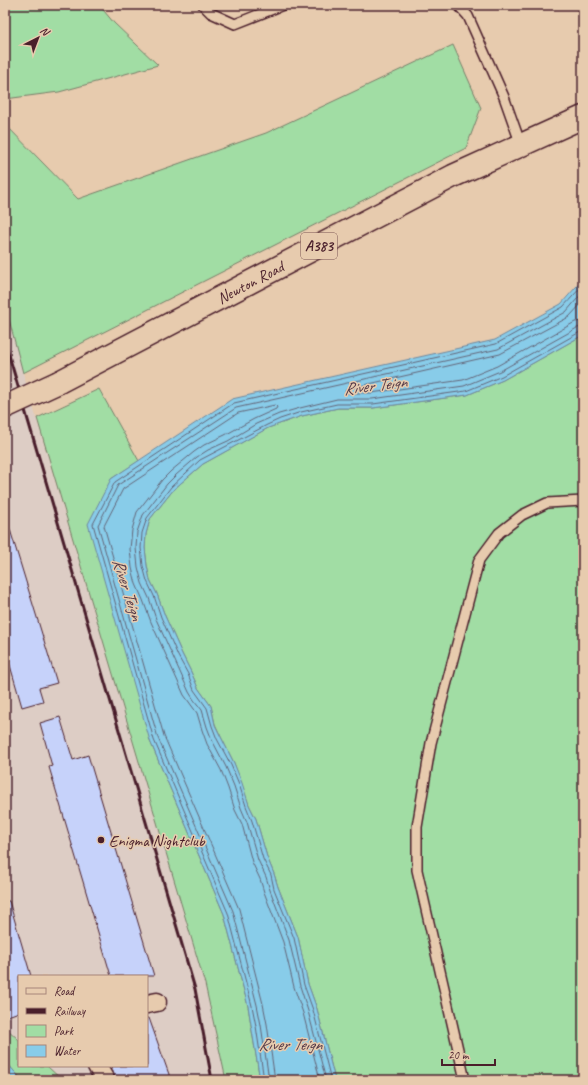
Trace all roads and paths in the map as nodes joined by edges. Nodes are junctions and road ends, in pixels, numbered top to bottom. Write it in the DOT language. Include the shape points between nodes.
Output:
graph roads {
  1 [pos="203,5"];
  2 [pos="283,5"];
  3 [pos="458,5"];
  4 [pos="583,116"];
  5 [pos="521,145"];
  6 [pos="5,407"];
  7 [pos="583,501"];
  8 [pos="98,1067"];
  9 [pos="105,1080"];
  10 [pos="465,1080"];
  1 -- 2 [label="lane" via="211,13 236,24"];
  3 -- 5 [label="lane" via="468,16 504,97"];
  4 -- 5 [label="main road, Newton Road / A383"];
  5 -- 6 [label="main road, Newton Road / A383, bridge" via="453,176 58,382"];
  7 -- 10 [label="lane" via="547,504 522,515 499,533 479,560 431,743 417,827 417,870"];
  8 -- 9 [label="street"];
}
